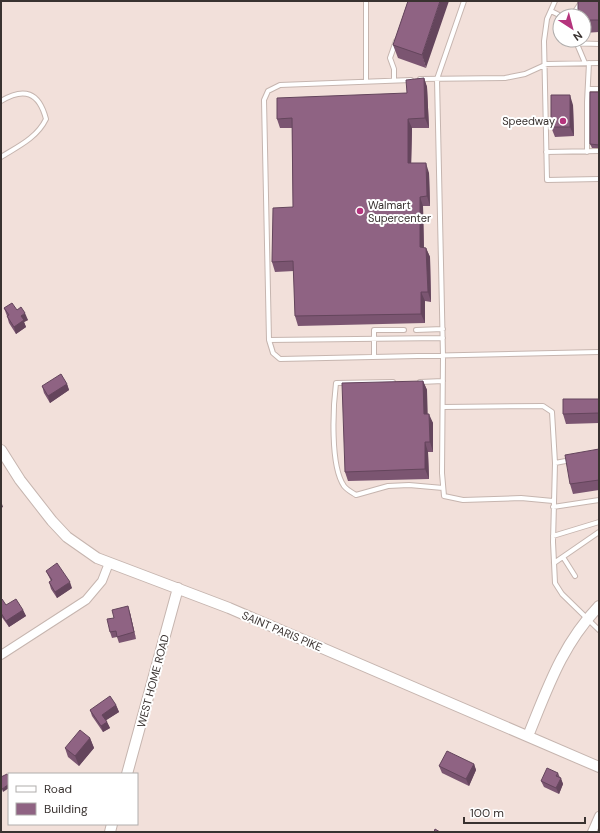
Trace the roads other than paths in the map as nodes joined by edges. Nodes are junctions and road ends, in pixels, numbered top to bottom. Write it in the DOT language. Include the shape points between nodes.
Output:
graph roads {
  1 [pos="366,1"];
  2 [pos="464,1"];
  3 [pos="555,1"];
  4 [pos="551,11"];
  5 [pos="397,36"];
  6 [pos="579,48"];
  7 [pos="587,63"];
  8 [pos="599,63"];
  9 [pos="544,65"];
  10 [pos="437,79"];
  11 [pos="366,80"];
  12 [pos="394,80"];
  13 [pos="588,89"];
  14 [pos="599,89"];
  15 [pos="1,101"];
  16 [pos="599,151"];
  17 [pos="546,152"];
  18 [pos="587,152"];
  19 [pos="1,157"];
  20 [pos="599,179"];
  21 [pos="443,329"];
  22 [pos="404,330"];
  23 [pos="416,330"];
  24 [pos="443,338"];
  25 [pos="374,339"];
  26 [pos="269,340"];
  27 [pos="599,352"];
  28 [pos="443,356"];
  29 [pos="374,357"];
  30 [pos="443,381"];
  31 [pos="401,382"];
  32 [pos="415,382"];
  33 [pos="443,407"];
  34 [pos="1,450"];
  35 [pos="578,459"];
  36 [pos="555,463"];
  37 [pos="443,488"];
  38 [pos="599,500"];
  39 [pos="554,501"];
  40 [pos="553,507"];
  41 [pos="598,524"];
  42 [pos="599,532"];
  43 [pos="553,536"];
  44 [pos="563,557"];
  45 [pos="554,563"];
  46 [pos="109,564"];
  47 [pos="575,576"];
  48 [pos="178,588"];
  49 [pos="599,606"];
  50 [pos="587,619"];
  51 [pos="599,630"];
  52 [pos="1,655"];
  53 [pos="528,736"];
  54 [pos="599,767"];
  55 [pos="127,773"];
  56 [pos="599,816"];
  57 [pos="592,832"];
  1 -- 11 [label="lane"];
  2 -- 10 [label="lane"];
  3 -- 4 [label="lane"];
  4 -- 9 [label="lane" via="547,19 544,41"];
  5 -- 12 [label="lane" via="390,58"];
  6 -- 7 [label="lane"];
  7 -- 8 [label="lane"];
  7 -- 9 [label="lane"];
  7 -- 13 [label="lane"];
  9 -- 10 [label="lane" via="525,74 505,78"];
  9 -- 17 [label="lane"];
  10 -- 12 [label="lane"];
  10 -- 21 [label="lane"];
  11 -- 12 [label="lane"];
  11 -- 26 [label="lane" via="280,85 268,91 264,100"];
  13 -- 14 [label="lane"];
  13 -- 18 [label="lane"];
  15 -- 19 [label="lane" via="18,93 31,94 41,107 46,120 39,131"];
  16 -- 18 [label="lane"];
  17 -- 18 [label="lane"];
  17 -- 20 [label="lane" via="547,180"];
  21 -- 23 [label="lane"];
  21 -- 24 [label="lane"];
  22 -- 25 [label="lane" via="374,330"];
  24 -- 25 [label="lane"];
  24 -- 28 [label="lane"];
  25 -- 26 [label="lane"];
  25 -- 29 [label="lane"];
  26 -- 29 [label="lane" via="273,353 280,359"];
  27 -- 28 [label="lane"];
  28 -- 29 [label="lane"];
  28 -- 30 [label="lane"];
  30 -- 32 [label="lane"];
  30 -- 33 [label="lane"];
  31 -- 37 [label="lane" via="336,383 336,467 344,487 356,496 388,486"];
  33 -- 36 [label="lane" via="549,408 552,412"];
  33 -- 37 [label="lane"];
  34 -- 46 [label="street, SAINT PARIS PIKE" via="52,521 82,548"];
  35 -- 36 [label="lane"];
  36 -- 39 [label="lane"];
  37 -- 39 [label="lane" via="444,496 463,500 521,498"];
  38 -- 40 [label="lane"];
  39 -- 40 [label="lane"];
  40 -- 43 [label="lane"];
  41 -- 43 [label="lane"];
  42 -- 44 [label="lane"];
  43 -- 45 [label="lane"];
  44 -- 45 [label="lane"];
  44 -- 47 [label="lane"];
  45 -- 50 [label="lane" via="555,583 562,594"];
  46 -- 48 [label="street, SAINT PARIS PIKE"];
  46 -- 52 [label="street" via="102,581 86,600"];
  48 -- 53 [label="street, SAINT PARIS PIKE" via="368,666"];
  48 -- 55 [label="street, WEST HOME ROAD"];
  49 -- 50 [label="street"];
  50 -- 51 [label="lane"];
  50 -- 53 [label="street" via="567,646"];
  53 -- 54 [label="street, SAINT PARIS PIKE"];
  56 -- 57 [label="street"];
}
